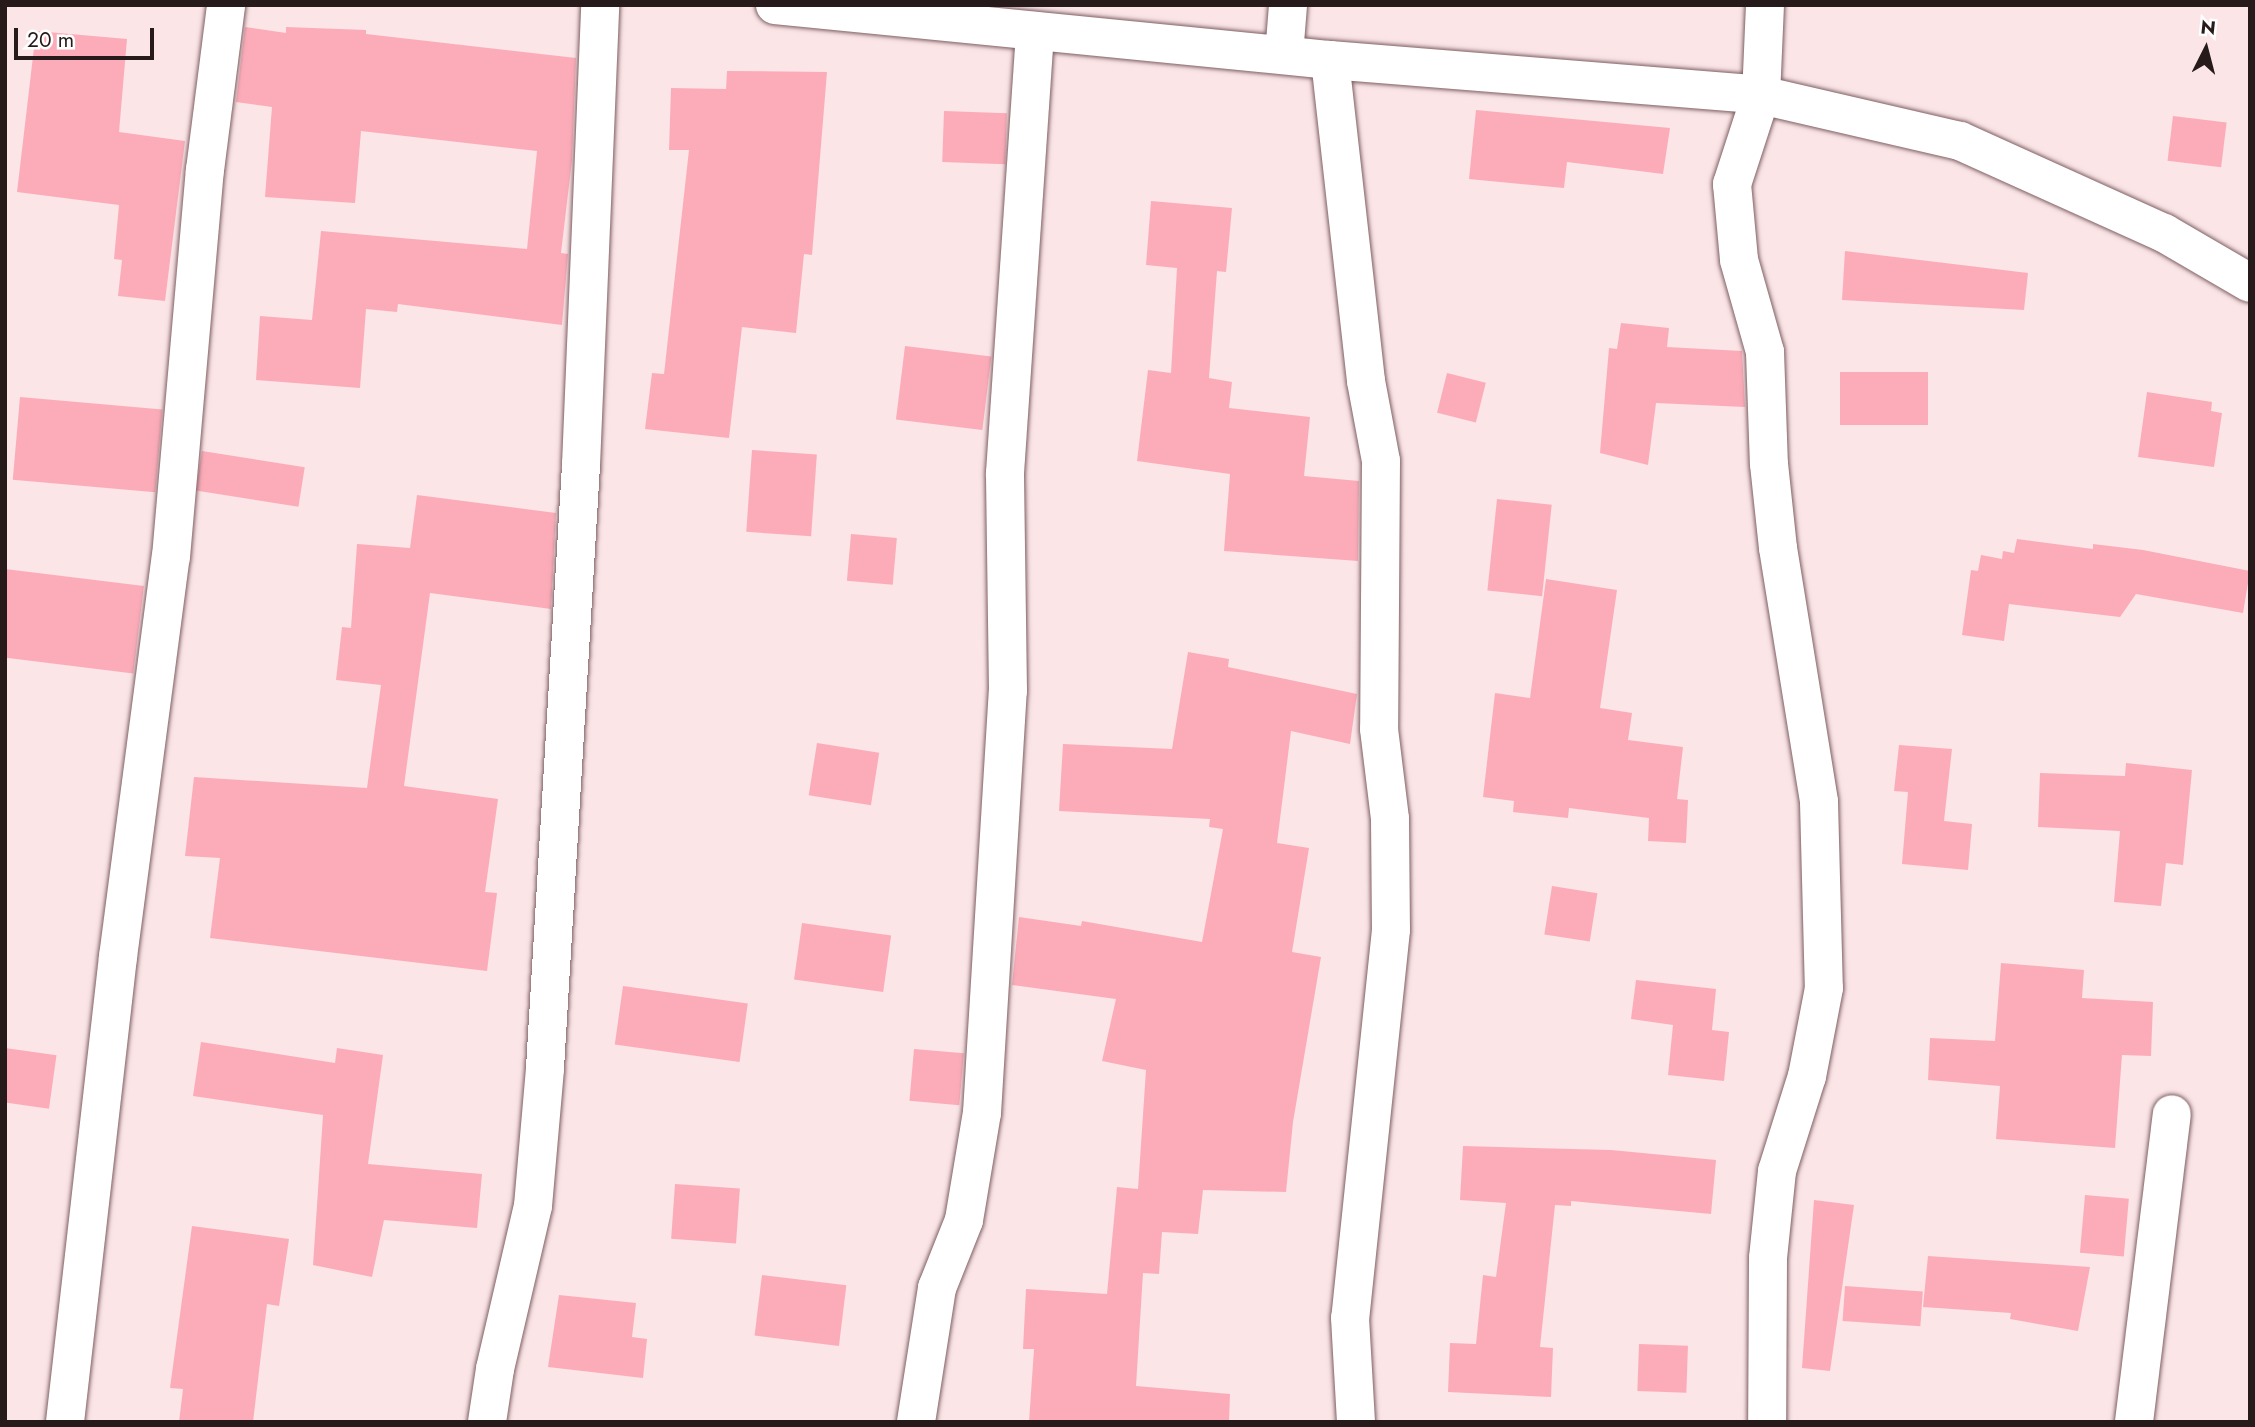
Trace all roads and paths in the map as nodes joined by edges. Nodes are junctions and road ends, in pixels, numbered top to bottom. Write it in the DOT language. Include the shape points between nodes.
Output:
graph roads {
  1 [pos="226,5"];
  2 [pos="600,5"];
  3 [pos="775,5"];
  4 [pos="1288,5"];
  5 [pos="1765,5"];
  6 [pos="845,7"];
  7 [pos="1035,32"];
  8 [pos="1284,55"];
  9 [pos="1330,60"];
  10 [pos="1761,95"];
  11 [pos="2250,283"];
  12 [pos="2172,1114"];
  13 [pos="65,1422"];
  14 [pos="487,1422"];
  15 [pos="916,1422"];
  16 [pos="1356,1422"];
  17 [pos="1767,1422"];
  18 [pos="2134,1422"];
  1 -- 13 [label="street" via="205,170 171,558 118,957"];
  2 -- 14 [label="street" via="583,439 544,1082 533,1206"];
  3 -- 6 [label="street"];
  4 -- 8 [label="street"];
  5 -- 10 [label="street"];
  6 -- 7 [label="street"];
  7 -- 8 [label="street"];
  7 -- 15 [label="street" via="1005,473 1008,691 982,1113 964,1220 937,1288"];
  8 -- 9 [label="street"];
  9 -- 10 [label="street"];
  9 -- 16 [label="street" via="1366,381 1381,461 1378,729 1390,819 1391,930 1350,1318"];
  10 -- 11 [label="street" via="1960,141 2164,233"];
  10 -- 17 [label="street" via="1732,184 1739,260 1765,352 1778,548 1819,802 1824,988 1807,1076 1777,1171 1768,1258"];
  12 -- 18 [label="street"];
}
